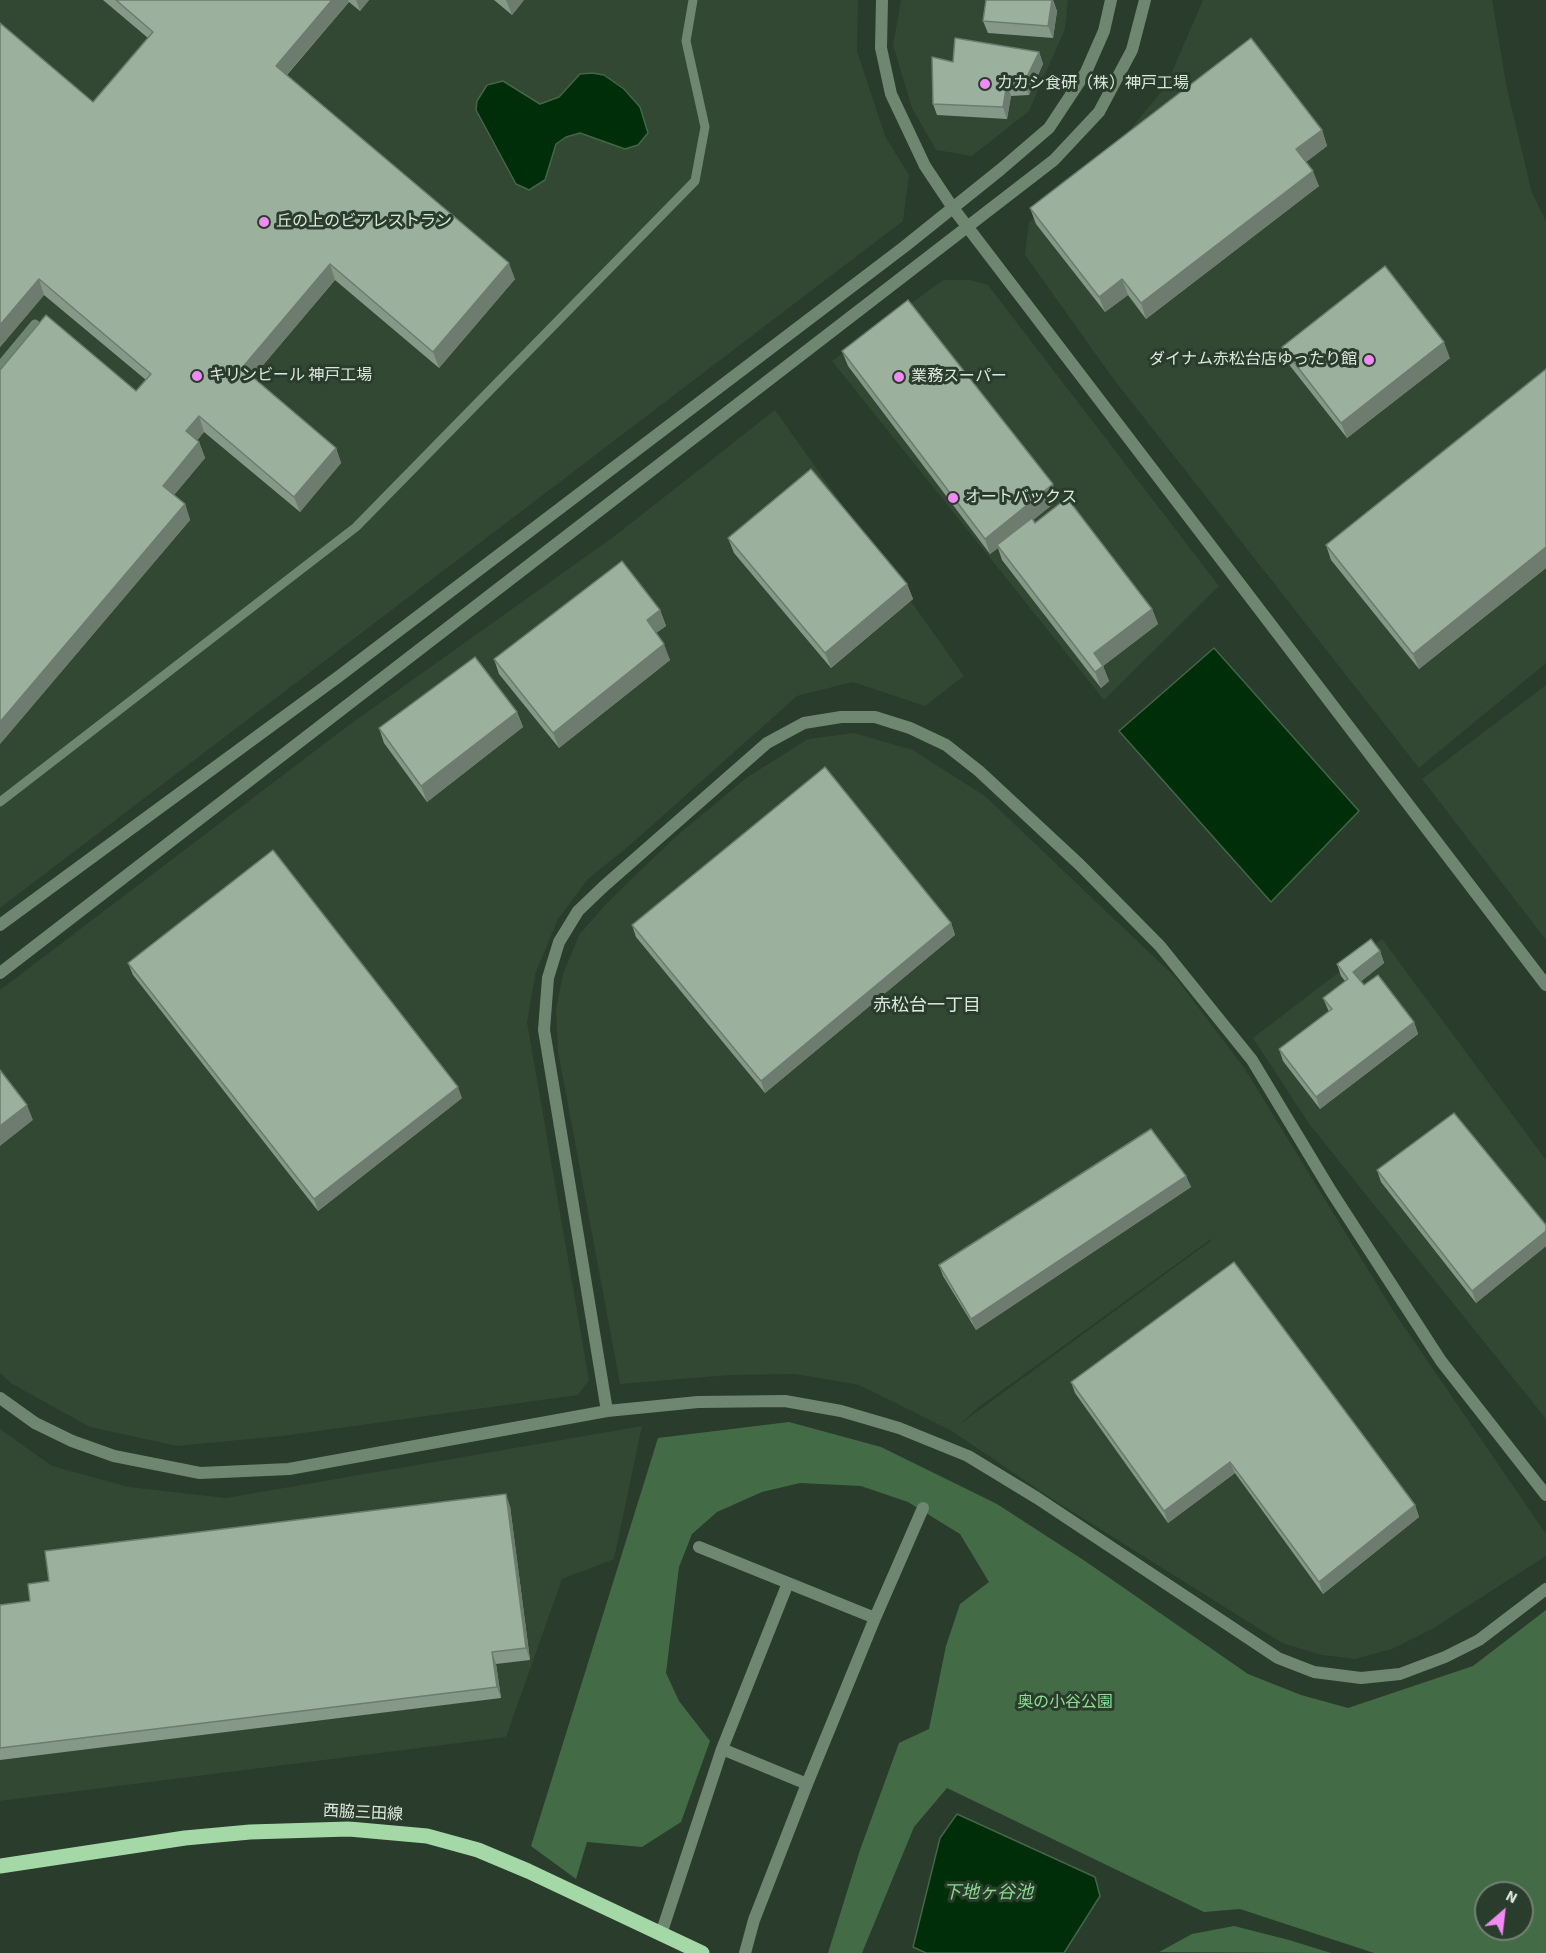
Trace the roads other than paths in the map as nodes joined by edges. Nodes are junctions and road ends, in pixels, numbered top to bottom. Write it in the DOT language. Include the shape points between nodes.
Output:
graph roads {
  1 [pos="693,0"];
  2 [pos="882,0"];
  3 [pos="1111,0"];
  4 [pos="1145,0"];
  5 [pos="953,208"];
  6 [pos="968,228"];
  7 [pos="35,324"];
  8 [pos="0,366"];
  9 [pos="0,802"];
  10 [pos="0,925"];
  11 [pos="0,973"];
  12 [pos="1546,985"];
  13 [pos="0,1398"];
  14 [pos="607,1411"];
  15 [pos="1546,1495"];
  16 [pos="923,1508"];
  17 [pos="699,1547"];
  18 [pos="788,1582"];
  19 [pos="1546,1589"];
  20 [pos="875,1618"];
  21 [pos="722,1749"];
  22 [pos="807,1784"];
  23 [pos="0,1866"];
  24 [pos="661,1934"];
  25 [pos="702,1953"];
  26 [pos="745,1953"];
  1 -- 9 [label="lane" via="686,41 705,128 694,181 356,527"];
  2 -- 5 [label="street" via="881,48 891,94 925,166"];
  3 -- 5 [label="street" via="1104,31 1086,72 1048,128"];
  4 -- 6 [label="street" via="1132,50 1099,112 1054,160"];
  5 -- 6 [label="street"];
  5 -- 10 [label="street" via="338,677"];
  6 -- 11 [label="street"];
  6 -- 12 [label="street"];
  7 -- 8 [label="lane"];
  13 -- 14 [label="street" via="35,1423 72,1441 114,1456 200,1473 289,1469"];
  14 -- 15 [label="street" via="544,1030 548,978 559,942 578,912 603,887 767,743 804,723 875,717 946,745 979,771 1160,946 1252,1060 1441,1361"];
  14 -- 19 [label="street" via="698,1402 785,1401 841,1411 899,1428 968,1456 1278,1658 1314,1672 1361,1678 1400,1674 1479,1640"];
  16 -- 20 [label="street"];
  17 -- 18 [label="street"];
  18 -- 20 [label="street"];
  18 -- 21 [label="street"];
  20 -- 22 [label="street"];
  21 -- 22 [label="street"];
  21 -- 24 [label="street"];
  22 -- 26 [label="street"];
  23 -- 24 [label="main road, 西脇三田線" via="250,1832 349,1829 427,1836 498,1858"];
  24 -- 25 [label="main road, 西脇三田線"];
}
